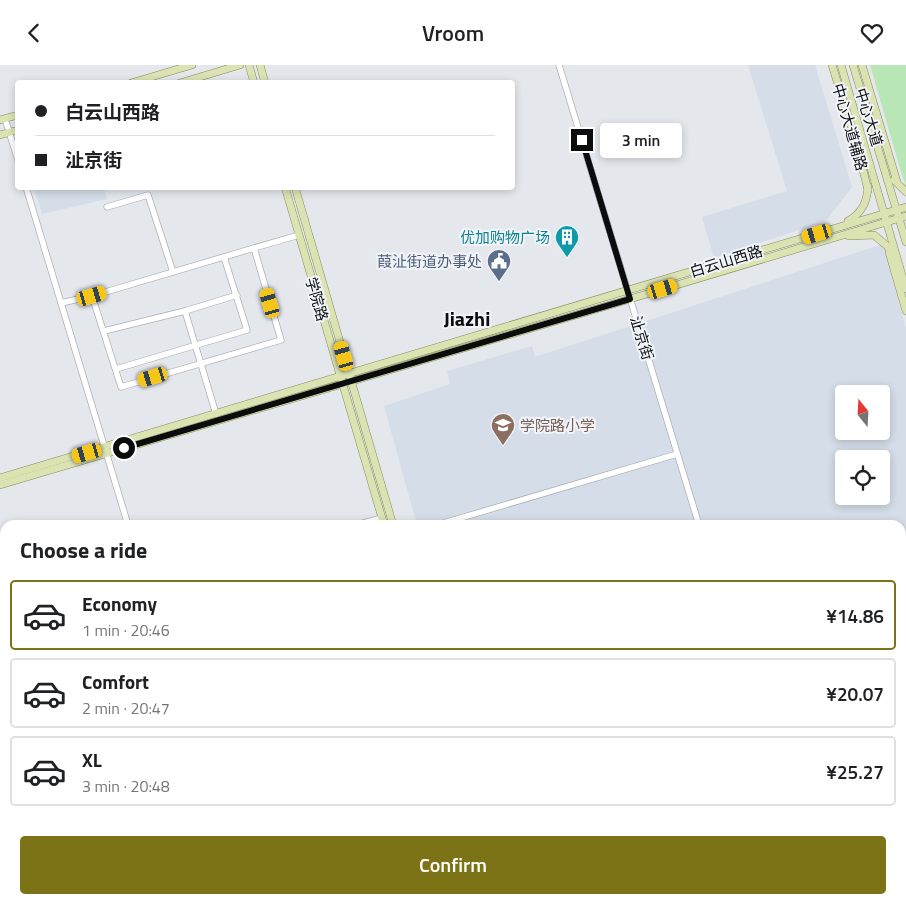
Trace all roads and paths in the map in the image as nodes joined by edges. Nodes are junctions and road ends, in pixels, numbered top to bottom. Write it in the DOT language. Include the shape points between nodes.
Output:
graph roads {
  1 [pos="192,65"];
  2 [pos="240,65"];
  3 [pos="249,65"];
  4 [pos="260,65"];
  5 [pos="559,65"];
  6 [pos="832,65"];
  7 [pos="841,65"];
  8 [pos="853,65"];
  9 [pos="862,65"];
  10 [pos="141,80"];
  11 [pos="190,80"];
  12 [pos="253,80"];
  13 [pos="264,80"];
  14 [pos="15,116"];
  15 [pos="2,119"];
  16 [pos="15,131"];
  17 [pos="9,133"];
  18 [pos="0,135"];
  19 [pos="15,152"];
  20 [pos="870,167"];
  21 [pos="884,168"];
  22 [pos="896,182"];
  23 [pos="27,190"];
  24 [pos="286,190"];
  25 [pos="296,190"];
  26 [pos="868,190"];
  27 [pos="906,192"];
  28 [pos="107,207"];
  29 [pos="906,207"];
  30 [pos="897,210"];
  31 [pos="884,213"];
  32 [pos="902,217"];
  33 [pos="886,222"];
  34 [pos="836,228"];
  35 [pos="298,235"];
  36 [pos="834,237"];
  37 [pos="906,242"];
  38 [pos="888,246"];
  39 [pos="254,248"];
  40 [pos="224,257"];
  41 [pos="898,263"];
  42 [pos="173,272"];
  43 [pos="906,289"];
  44 [pos="628,291"];
  45 [pos="236,295"];
  46 [pos="92,296"];
  47 [pos="630,299"];
  48 [pos="61,303"];
  49 [pos="185,311"];
  50 [pos="906,311"];
  51 [pos="104,331"];
  52 [pos="195,345"];
  53 [pos="200,363"];
  54 [pos="116,369"];
  55 [pos="350,378"];
  56 [pos="341,381"];
  57 [pos="216,414"];
  58 [pos="105,451"];
  59 [pos="677,454"];
  60 [pos="0,479"];
  61 [pos="0,485"];
  62 [pos="126,520"];
  63 [pos="383,520"];
  64 [pos="392,520"];
  65 [pos="454,520"];
  66 [pos="697,520"];
  1 -- 10 [label="main road"];
  2 -- 11 [label="main road"];
  3 -- 12 [label="main road"];
  4 -- 13 [label="main road"];
  5 -- 44 [label="street, 沚京街"];
  6 -- 26 [label="main road, 中心大道辅路"];
  7 -- 20 [label="main road, 中心大道"];
  8 -- 21 [label="main road, 中心大道"];
  9 -- 22 [label="main road, 中心大道辅路"];
  14 -- 15 [label="main road"];
  15 -- 17 [label="street"];
  16 -- 17 [label="main road"];
  17 -- 18 [label="main road"];
  17 -- 19 [label="street"];
  20 -- 26 [label="main road, 中心大道"];
  20 -- 31 [label="main road, 中心大道"];
  21 -- 22 [label="main road, 中心大道"];
  21 -- 30 [label="main road, 中心大道"];
  22 -- 27 [label="main road, 中心大道"];
  23 -- 48 [label="street"];
  24 -- 35 [label="main road, 学院路"];
  25 -- 55 [label="main road, 学院路"];
  26 -- 34 [label="main road, 中心大道" via="866,203 855,217"];
  28 -- 42 [label="street" via="148,195"];
  29 -- 30 [label="main road, 白云山西路"];
  30 -- 31 [label="main road, 白云山西路"];
  30 -- 32 [label="main road, 中心大道"];
  31 -- 33 [label="main road, 中心大道"];
  31 -- 34 [label="main road, 白云山西路"];
  32 -- 33 [label="main road, 白云山西路"];
  32 -- 37 [label="main road, 中心大道"];
  33 -- 36 [label="main road, 白云山西路"];
  33 -- 41 [label="main road, 中心大道"];
  34 -- 44 [label="main road, 白云山西路"];
  35 -- 39 [label="street"];
  35 -- 56 [label="main road, 学院路"];
  36 -- 38 [label="main road, 白云山西路" via="874,235"];
  36 -- 47 [label="main road, 白云山西路"];
  38 -- 41 [label="main road"];
  38 -- 50 [label="main road"];
  39 -- 40 [label="street"];
  39 -- 53 [label="street" via="281,340"];
  40 -- 42 [label="street"];
  40 -- 45 [label="street"];
  41 -- 43 [label="main road, 中心大道"];
  42 -- 46 [label="street"];
  44 -- 47 [label="street, 沚京街"];
  44 -- 55 [label="main road, 白云山西路"];
  45 -- 49 [label="street"];
  45 -- 52 [label="street" via="247,330"];
  46 -- 48 [label="street"];
  46 -- 51 [label="street"];
  47 -- 55 [label="main road, 白云山西路"];
  47 -- 59 [label="street, 沚京街"];
  48 -- 58 [label="street"];
  49 -- 51 [label="street"];
  49 -- 52 [label="street"];
  51 -- 54 [label="street"];
  52 -- 53 [label="street"];
  52 -- 54 [label="street"];
  53 -- 54 [label="street" via="121,387"];
  53 -- 57 [label="street"];
  55 -- 56 [label="main road, 白云山西路"];
  55 -- 64 [label="main road, 学院路"];
  56 -- 57 [label="main road, 白云山西路"];
  56 -- 58 [label="main road, 白云山西路"];
  56 -- 63 [label="main road, 学院路"];
  57 -- 58 [label="main road, 白云山西路"];
  58 -- 60 [label="main road, 白云山西路"];
  58 -- 61 [label="main road, 白云山西路"];
  58 -- 62 [label="street"];
  59 -- 65 [label="street"];
  59 -- 66 [label="street, 沚京街"];
}
